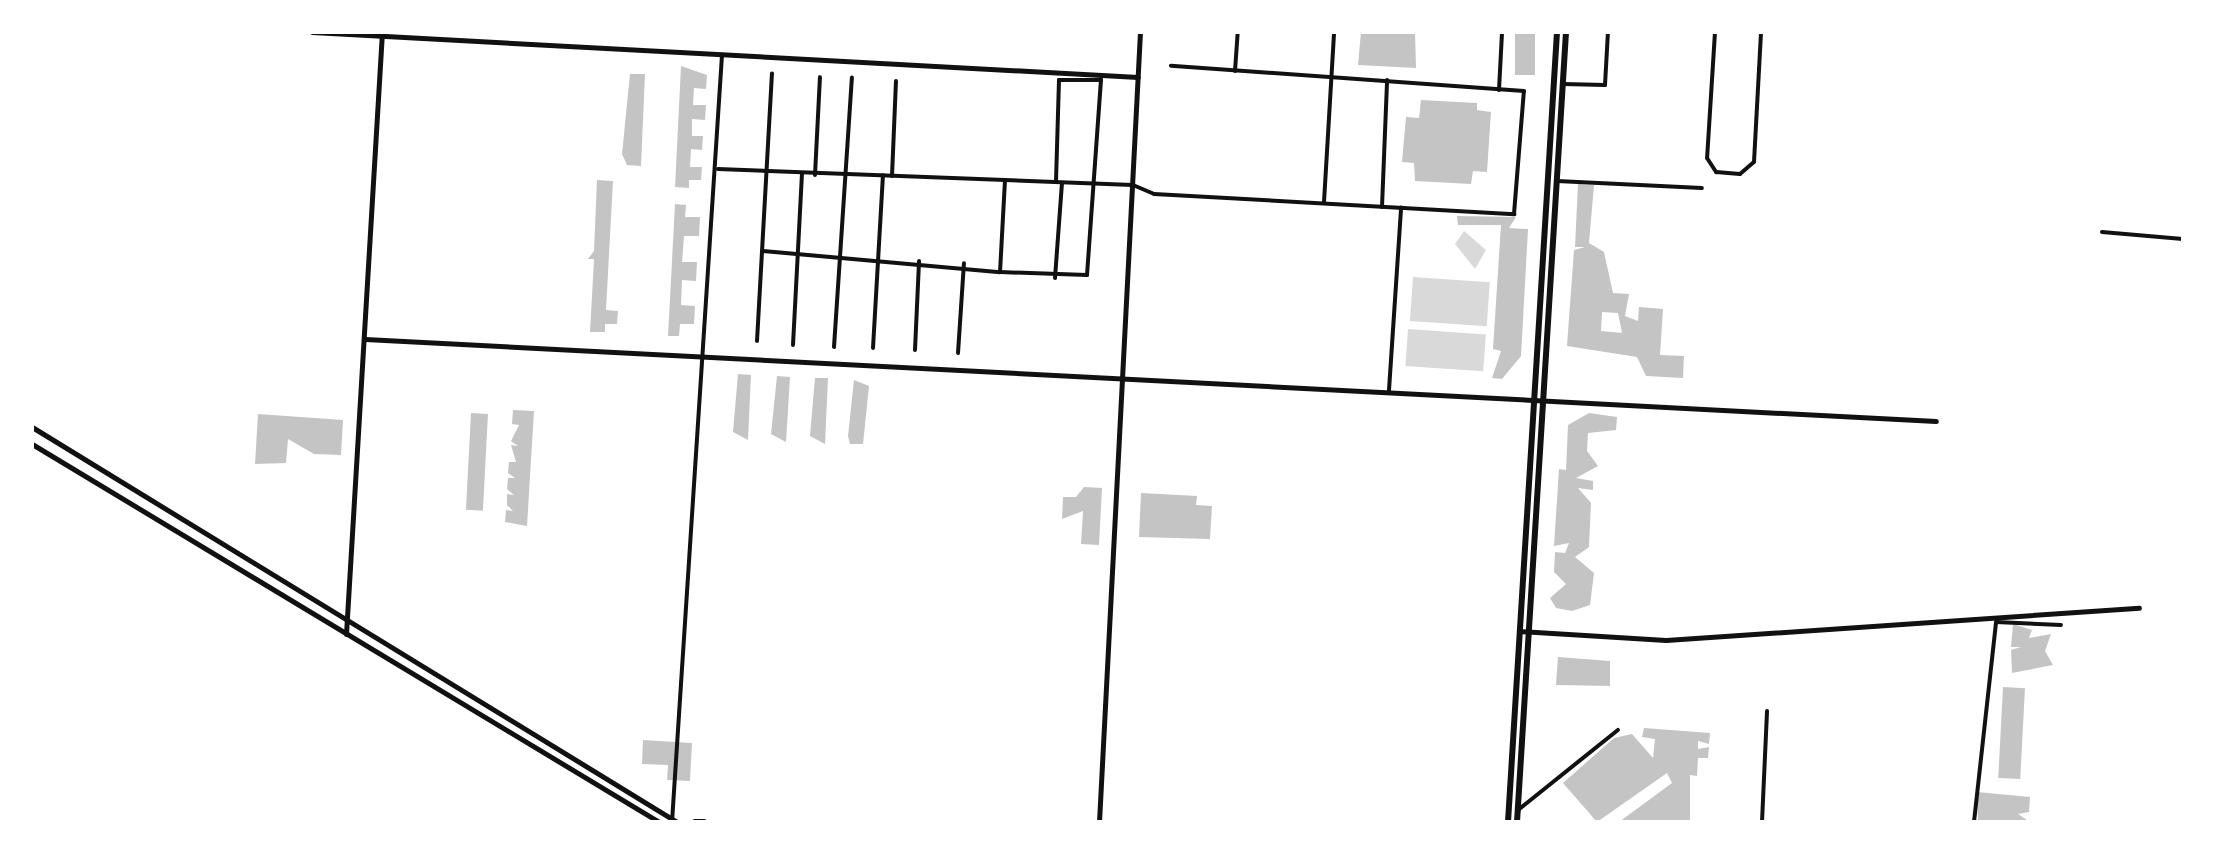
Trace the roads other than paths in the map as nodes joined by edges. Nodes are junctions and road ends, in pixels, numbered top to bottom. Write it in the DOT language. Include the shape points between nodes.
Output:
graph roads {
  1 [pos="312,32"];
  2 [pos="1140,32"];
  3 [pos="1238,32"];
  4 [pos="1334,32"];
  5 [pos="1502,32"];
  6 [pos="1557,32"];
  7 [pos="1566,32"];
  8 [pos="1608,32"];
  9 [pos="1715,32"];
  10 [pos="1761,32"];
  11 [pos="382,34"];
  12 [pos="722,55"];
  13 [pos="1171,66"];
  14 [pos="1235,71"];
  15 [pos="772,73"];
  16 [pos="820,77"];
  17 [pos="1138,77"];
  18 [pos="1332,77"];
  19 [pos="852,78"];
  20 [pos="1387,80"];
  21 [pos="896,81"];
  22 [pos="1563,84"];
  23 [pos="1499,90"];
  24 [pos="718,169"];
  25 [pos="766,172"];
  26 [pos="802,174"];
  27 [pos="845,174"];
  28 [pos="815,175"];
  29 [pos="883,175"];
  30 [pos="892,176"];
  31 [pos="1005,180"];
  32 [pos="1557,181"];
  33 [pos="1059,182"];
  34 [pos="1093,184"];
  35 [pos="1133,185"];
  36 [pos="1702,188"];
  37 [pos="1324,202"];
  38 [pos="1382,207"];
  39 [pos="1401,207"];
  40 [pos="2102,232"];
  41 [pos="2183,239"];
  42 [pos="763,251"];
  43 [pos="798,253"];
  44 [pos="840,255"];
  45 [pos="879,258"];
  46 [pos="919,260"];
  47 [pos="964,263"];
  48 [pos="1000,272"];
  49 [pos="1055,278"];
  50 [pos="365,339"];
  51 [pos="757,341"];
  52 [pos="793,345"];
  53 [pos="834,347"];
  54 [pos="873,348"];
  55 [pos="915,350"];
  56 [pos="958,353"];
  57 [pos="708,354"];
  58 [pos="1123,377"];
  59 [pos="1389,390"];
  60 [pos="1534,400"];
  61 [pos="1543,400"];
  62 [pos="1936,421"];
  63 [pos="32,427"];
  64 [pos="32,444"];
  65 [pos="2139,608"];
  66 [pos="347,622"];
  67 [pos="2061,625"];
  68 [pos="1519,631"];
  69 [pos="1528,631"];
  70 [pos="346,634"];
  71 [pos="1767,711"];
  72 [pos="1618,730"];
  73 [pos="1518,810"];
  74 [pos="674,821"];
  75 [pos="659,822"];
  76 [pos="695,822"];
  77 [pos="704,822"];
  78 [pos="1099,822"];
  79 [pos="1508,822"];
  80 [pos="1517,822"];
  81 [pos="1762,822"];
  82 [pos="1974,822"];
  1 -- 11 [label="street"];
  2 -- 17 [label="street"];
  3 -- 14 [label="street"];
  4 -- 18 [label="street"];
  5 -- 23 [label="street"];
  6 -- 60 [label="main road"];
  7 -- 22 [label="main road"];
  8 -- 22 [label="street" via="1605,85"];
  9 -- 10 [label="street" via="1707,158 1716,172 1740,174 1754,162"];
  11 -- 12 [label="street"];
  11 -- 50 [label="street"];
  12 -- 17 [label="street"];
  12 -- 24 [label="street"];
  13 -- 14 [label="street"];
  14 -- 18 [label="street"];
  15 -- 25 [label="street"];
  16 -- 28 [label="street"];
  17 -- 35 [label="street"];
  18 -- 20 [label="street"];
  18 -- 37 [label="street"];
  19 -- 27 [label="street"];
  20 -- 23 [label="street"];
  20 -- 38 [label="street"];
  21 -- 30 [label="street"];
  22 -- 32 [label="main road"];
  23 -- 39 [label="street" via="1524,91 1514,214"];
  24 -- 25 [label="street"];
  24 -- 57 [label="street"];
  25 -- 26 [label="street"];
  25 -- 42 [label="street"];
  26 -- 28 [label="street"];
  26 -- 43 [label="street"];
  27 -- 28 [label="street"];
  27 -- 29 [label="street"];
  27 -- 44 [label="street"];
  29 -- 30 [label="street"];
  29 -- 45 [label="street"];
  30 -- 31 [label="street"];
  31 -- 33 [label="street"];
  31 -- 48 [label="street"];
  32 -- 36 [label="street"];
  32 -- 61 [label="main road"];
  33 -- 34 [label="street"];
  33 -- 34 [label="street" via="1059,80 1101,80"];
  33 -- 49 [label="street"];
  34 -- 35 [label="street"];
  34 -- 49 [label="street" via="1087,275"];
  35 -- 37 [label="street" via="1154,194"];
  35 -- 58 [label="street"];
  37 -- 38 [label="street"];
  38 -- 39 [label="street"];
  39 -- 59 [label="street"];
  40 -- 41 [label="street"];
  42 -- 43 [label="street"];
  42 -- 51 [label="street"];
  43 -- 44 [label="street"];
  43 -- 52 [label="street"];
  44 -- 45 [label="street"];
  44 -- 53 [label="street"];
  45 -- 46 [label="street"];
  45 -- 54 [label="street"];
  46 -- 47 [label="street"];
  46 -- 55 [label="street"];
  47 -- 48 [label="street"];
  47 -- 56 [label="street"];
  48 -- 49 [label="street"];
  50 -- 57 [label="street"];
  50 -- 66 [label="street"];
  57 -- 58 [label="street"];
  57 -- 74 [label="street"];
  58 -- 59 [label="street"];
  58 -- 78 [label="street"];
  59 -- 60 [label="street"];
  60 -- 61 [label="street"];
  60 -- 68 [label="main road"];
  61 -- 62 [label="street"];
  61 -- 69 [label="main road"];
  63 -- 66 [label="street"];
  64 -- 70 [label="street"];
  65 -- 69 [label="street" via="1666,640"];
  66 -- 70 [label="street"];
  66 -- 74 [label="street"];
  67 -- 82 [label="street" via="1996,622"];
  68 -- 69 [label="street"];
  68 -- 79 [label="main road"];
  69 -- 73 [label="main road"];
  70 -- 75 [label="street"];
  71 -- 81 [label="street"];
  72 -- 73 [label="street"];
  73 -- 80 [label="main road"];
  76 -- 77 [label="main road"];
}
